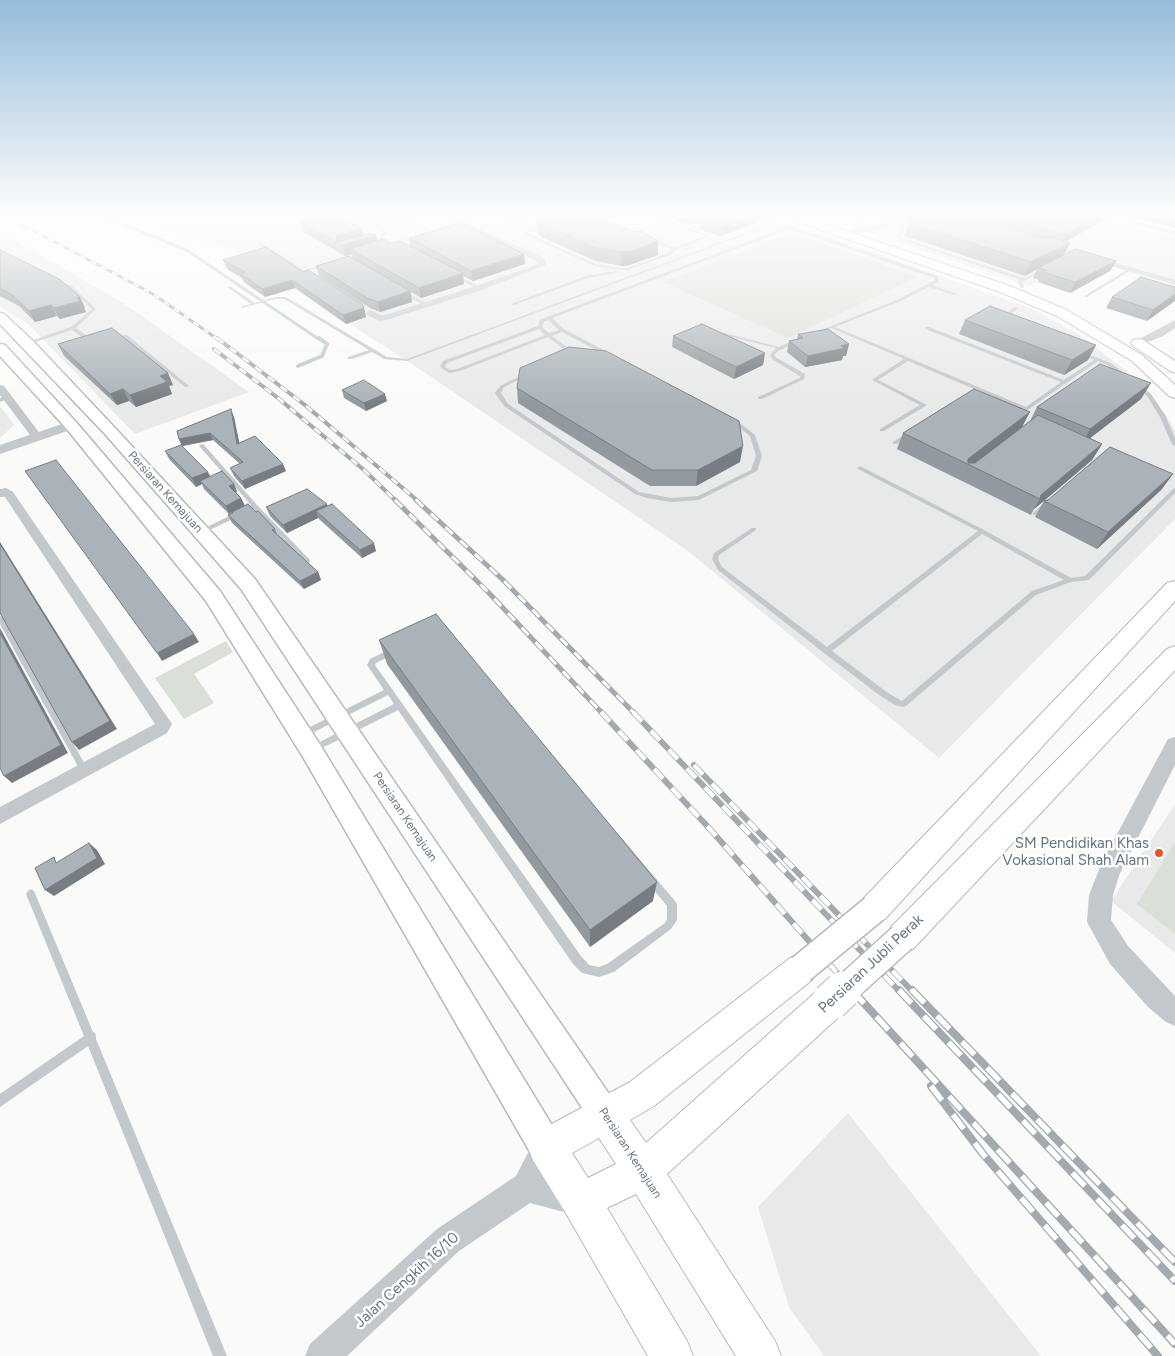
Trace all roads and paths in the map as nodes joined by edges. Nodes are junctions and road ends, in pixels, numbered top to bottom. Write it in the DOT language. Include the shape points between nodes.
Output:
graph roads {
  1 [pos="56,279"];
  2 [pos="462,279"];
  3 [pos="503,279"];
  4 [pos="581,279"];
  5 [pos="630,279"];
  6 [pos="645,279"];
  7 [pos="937,279"];
  8 [pos="979,279"];
  9 [pos="1012,279"];
  10 [pos="1013,279"];
  11 [pos="1029,279"];
  12 [pos="1115,279"];
  13 [pos="1162,279"];
  14 [pos="1023,283"];
  15 [pos="1175,283"];
  16 [pos="929,285"];
  17 [pos="230,287"];
  18 [pos="479,288"];
  19 [pos="402,291"];
  20 [pos="955,294"];
  21 [pos="1086,296"];
  22 [pos="255,303"];
  23 [pos="513,304"];
  24 [pos="426,305"];
  25 [pos="244,307"];
  26 [pos="362,308"];
  27 [pos="1016,308"];
  28 [pos="370,313"];
  29 [pos="0,316"];
  30 [pos="549,318"];
  31 [pos="1175,323"];
  32 [pos="1005,325"];
  33 [pos="540,327"];
  34 [pos="832,327"];
  35 [pos="73,328"];
  36 [pos="927,328"];
  37 [pos="562,330"];
  38 [pos="1119,330"];
  39 [pos="726,334"];
  40 [pos="814,334"];
  41 [pos="1159,334"];
  42 [pos="548,336"];
  43 [pos="105,338"];
  44 [pos="806,338"];
  45 [pos="99,340"];
  46 [pos="27,343"];
  47 [pos="1138,343"];
  48 [pos="590,345"];
  49 [pos="0,348"];
  50 [pos="584,348"];
  51 [pos="779,348"];
  52 [pos="372,350"];
  53 [pos="578,350"];
  54 [pos="1078,351"];
  55 [pos="572,353"];
  56 [pos="564,356"];
  57 [pos="350,358"];
  58 [pos="1136,358"];
  59 [pos="616,359"];
  60 [pos="908,359"];
  61 [pos="1098,359"];
  62 [pos="1169,364"];
  63 [pos="533,371"];
  64 [pos="1129,378"];
  65 [pos="1065,382"];
  66 [pos="1136,384"];
  67 [pos="187,386"];
  68 [pos="0,388"];
  69 [pos="982,390"];
  70 [pos="1175,393"];
  71 [pos="974,395"];
  72 [pos="4,398"];
  73 [pos="760,398"];
  74 [pos="728,418"];
  75 [pos="71,426"];
  76 [pos="882,430"];
  77 [pos="911,433"];
  78 [pos="37,437"];
  79 [pos="895,443"];
  80 [pos="1175,444"];
  81 [pos="202,446"];
  82 [pos="0,450"];
  83 [pos="860,468"];
  84 [pos="1167,485"];
  85 [pos="1175,490"];
  86 [pos="0,493"];
  87 [pos="1050,501"];
  88 [pos="255,506"];
  89 [pos="1035,514"];
  90 [pos="754,529"];
  91 [pos="982,531"];
  92 [pos="201,532"];
  93 [pos="307,561"];
  94 [pos="1070,580"];
  95 [pos="1175,588"];
  96 [pos="0,618"];
  97 [pos="827,652"];
  98 [pos="1175,656"];
  99 [pos="388,691"];
  100 [pos="398,706"];
  101 [pos="343,724"];
  102 [pos="306,743"];
  103 [pos="1175,746"];
  104 [pos="84,770"];
  105 [pos="0,816"];
  106 [pos="32,894"];
  107 [pos="1175,1014"];
  108 [pos="91,1037"];
  109 [pos="0,1101"];
  110 [pos="605,1115"];
  111 [pos="546,1147"];
  112 [pos="643,1171"];
  113 [pos="527,1187"];
  114 [pos="581,1201"];
  115 [pos="220,1356"];
  116 [pos="322,1356"];
  117 [pos="672,1356"];
  118 [pos="760,1356"];
  1 -- 35 [label="lane" via="72,288 94,309"];
  2 -- 18 [label="lane"];
  3 -- 18 [label="street"];
  4 -- 23 [label="lane"];
  5 -- 52 [label="lane" via="416,358 391,360"];
  6 -- 30 [label="lane"];
  7 -- 16 [label="lane"];
  8 -- 58 [label="main road" via="1062,313"];
  9 -- 14 [label="main road"];
  10 -- 14 [label="lane"];
  11 -- 14 [label="lane"];
  12 -- 21 [label="lane"];
  13 -- 15 [label="street"];
  14 -- 38 [label="main road"];
  16 -- 20 [label="lane"];
  16 -- 34 [label="lane"];
  17 -- 22 [label="lane"];
  18 -- 24 [label="street"];
  19 -- 24 [label="lane"];
  22 -- 25 [label="lane"];
  22 -- 52 [label="lane" via="280,297 290,300"];
  24 -- 28 [label="street" via="380,318"];
  26 -- 28 [label="lane"];
  27 -- 32 [label="lane" via="1004,318"];
  29 -- 46 [label="main road, Persiaran Kemajuan"];
  30 -- 33 [label="lane" via="542,321"];
  30 -- 37 [label="lane"];
  31 -- 41 [label="street"];
  33 -- 42 [label="lane"];
  33 -- 42 [label="lane" via="445,362 442,366 449,372 458,370"];
  34 -- 40 [label="lane"];
  34 -- 60 [label="lane"];
  35 -- 45 [label="lane" via="88,340"];
  35 -- 46 [label="lane"];
  36 -- 65 [label="lane"];
  37 -- 42 [label="lane"];
  37 -- 48 [label="lane"];
  38 -- 41 [label="main road"];
  38 -- 47 [label="main road"];
  39 -- 51 [label="lane"];
  41 -- 47 [label="street"];
  41 -- 62 [label="main road" via="1159,351"];
  42 -- 55 [label="lane"];
  43 -- 67 [label="lane" via="125,336"];
  44 -- 51 [label="lane"];
  46 -- 92 [label="main road, Persiaran Kemajuan"];
  47 -- 58 [label="main road" via="1133,352"];
  47 -- 62 [label="main road"];
  48 -- 50 [label="lane"];
  48 -- 59 [label="lane"];
  49 -- 75 [label="main road"];
  51 -- 73 [label="lane" via="772,355 775,360 803,375 802,379"];
  52 -- 57 [label="lane"];
  53 -- 55 [label="lane"];
  54 -- 61 [label="lane"];
  55 -- 56 [label="lane"];
  58 -- 70 [label="main road"];
  60 -- 69 [label="lane"];
  60 -- 76 [label="lane" via="874,380 924,405"];
  61 -- 64 [label="lane"];
  61 -- 65 [label="lane"];
  63 -- 74 [label="lane" via="502,386 498,393 506,404 637,493 647,496 671,500 699,498 754,471 759,456 752,435"];
  65 -- 69 [label="lane" via="1026,408"];
  66 -- 80 [label="lane" via="1149,395 1162,415"];
  68 -- 72 [label="street"];
  69 -- 71 [label="lane"];
  72 -- 78 [label="street"];
  75 -- 78 [label="street"];
  75 -- 102 [label="main road" via="214,596"];
  77 -- 79 [label="lane"];
  78 -- 82 [label="street"];
  81 -- 88 [label="lane"];
  83 -- 91 [label="lane"];
  84 -- 85 [label="lane"];
  85 -- 94 [label="lane" via="1087,578"];
  86 -- 104 [label="street" via="9,495 164,724"];
  87 -- 89 [label="lane"];
  88 -- 92 [label="lane"];
  88 -- 93 [label="lane"];
  90 -- 97 [label="lane" via="716,554 720,568"];
  91 -- 94 [label="lane"];
  91 -- 97 [label="lane"];
  92 -- 101 [label="main road, Persiaran Kemajuan" via="248,584"];
  94 -- 97 [label="lane" via="1034,593 903,704 885,695"];
  95 -- 110 [label="main road, bridge" via="874,909 642,1094"];
  96 -- 104 [label="lane"];
  98 -- 112 [label="main road, Persiaran Jubli Perak, bridge" via="902,938"];
  99 -- 100 [label="lane"];
  99 -- 100 [label="lane" via="371,665 373,661 442,629 672,904 672,920 668,926 610,968 599,972 586,969"];
  99 -- 101 [label="lane"];
  100 -- 101 [label="lane"];
  101 -- 102 [label="lane"];
  101 -- 102 [label="lane"];
  101 -- 110 [label="main road, Persiaran Kemajuan"];
  102 -- 111 [label="main road"];
  103 -- 107 [label="street" via="1110,870 1101,895 1099,922 1119,955"];
  104 -- 105 [label="street"];
  106 -- 108 [label="lane"];
  108 -- 109 [label="lane"];
  108 -- 115 [label="lane"];
  110 -- 111 [label="main road"];
  110 -- 112 [label="main road, Persiaran Kemajuan"];
  111 -- 113 [label="street"];
  111 -- 114 [label="main road"];
  112 -- 114 [label="main road, Persiaran Jubli Perak"];
  112 -- 118 [label="main road, Persiaran Kemajuan"];
  113 -- 114 [label="street"];
  113 -- 116 [label="street, Jalan Cengkih 16/10" via="448,1240"];
  114 -- 117 [label="main road"];
}
